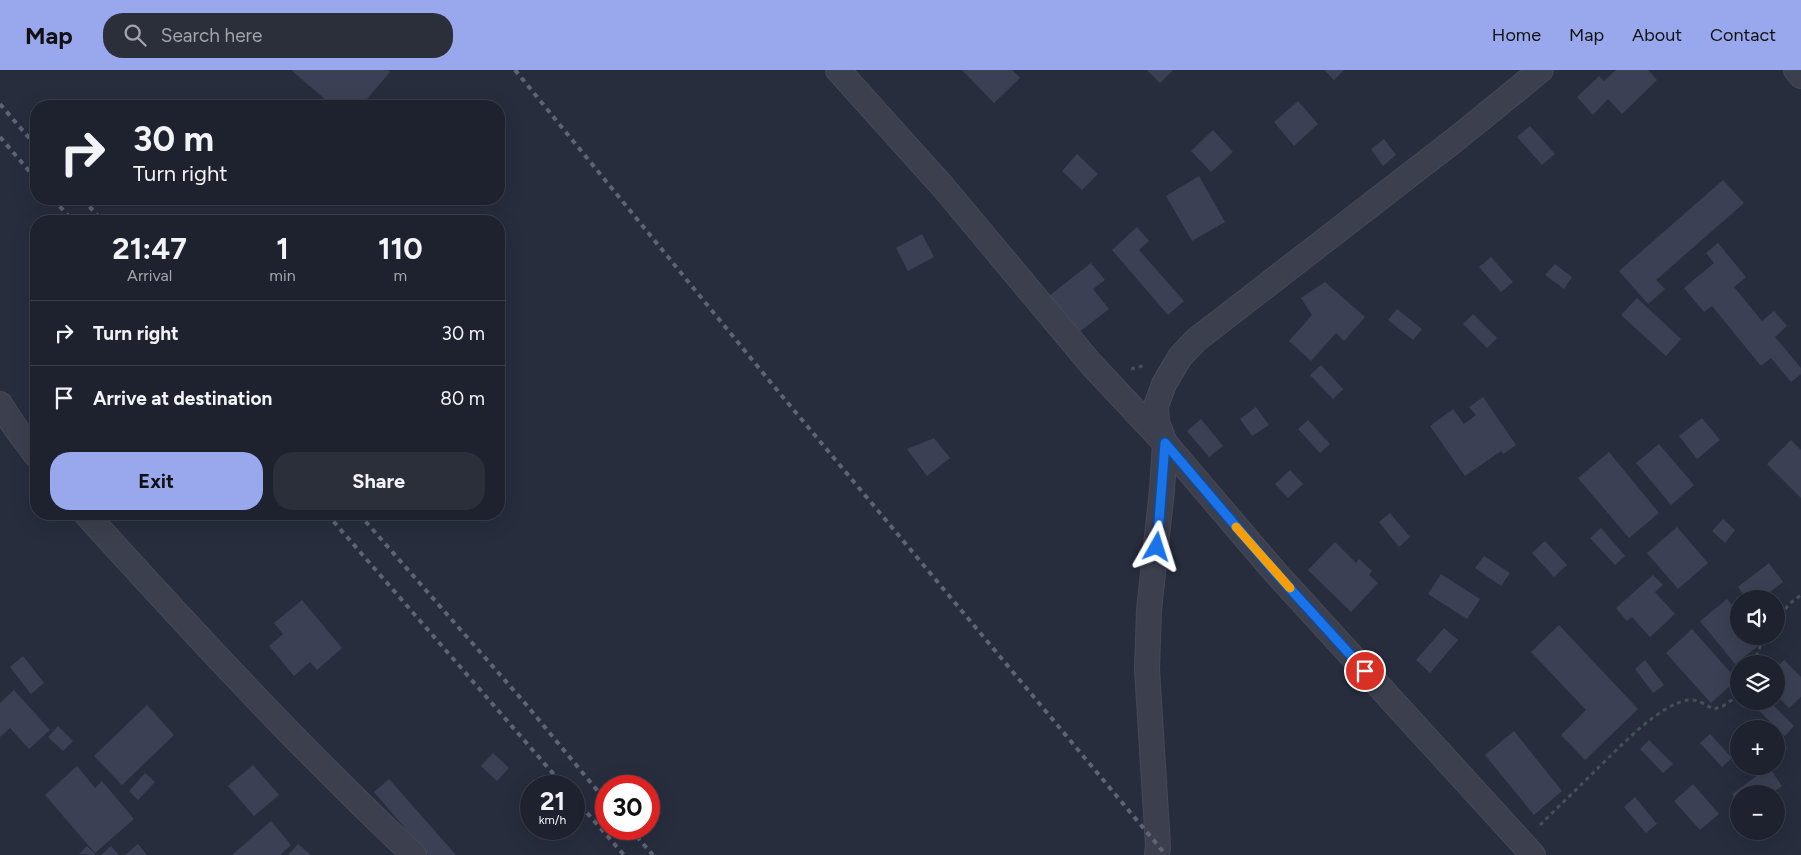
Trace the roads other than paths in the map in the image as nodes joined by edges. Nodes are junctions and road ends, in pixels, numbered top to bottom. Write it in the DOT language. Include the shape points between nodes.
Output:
graph roads {
  1 [pos="838,70"];
  2 [pos="1541,70"];
  3 [pos="1796,70"];
  4 [pos="1801,76"];
  5 [pos="0,404"];
  6 [pos="1165,443"];
  7 [pos="30,448"];
  8 [pos="91,520"];
  9 [pos="1527,849"];
  10 [pos="414,855"];
  11 [pos="1157,855"];
  1 -- 6 [label="street" via="944,188 1091,364"];
  2 -- 6 [label="street" via="1196,340 1180,357 1156,406 1157,422"];
  3 -- 4 [label="street"];
  5 -- 7 [label="street"];
  6 -- 9 [label="street" via="1275,572"];
  6 -- 11 [label="street" via="1149,610 1147,669"];
  8 -- 10 [label="street" via="195,634 351,796"];
}
